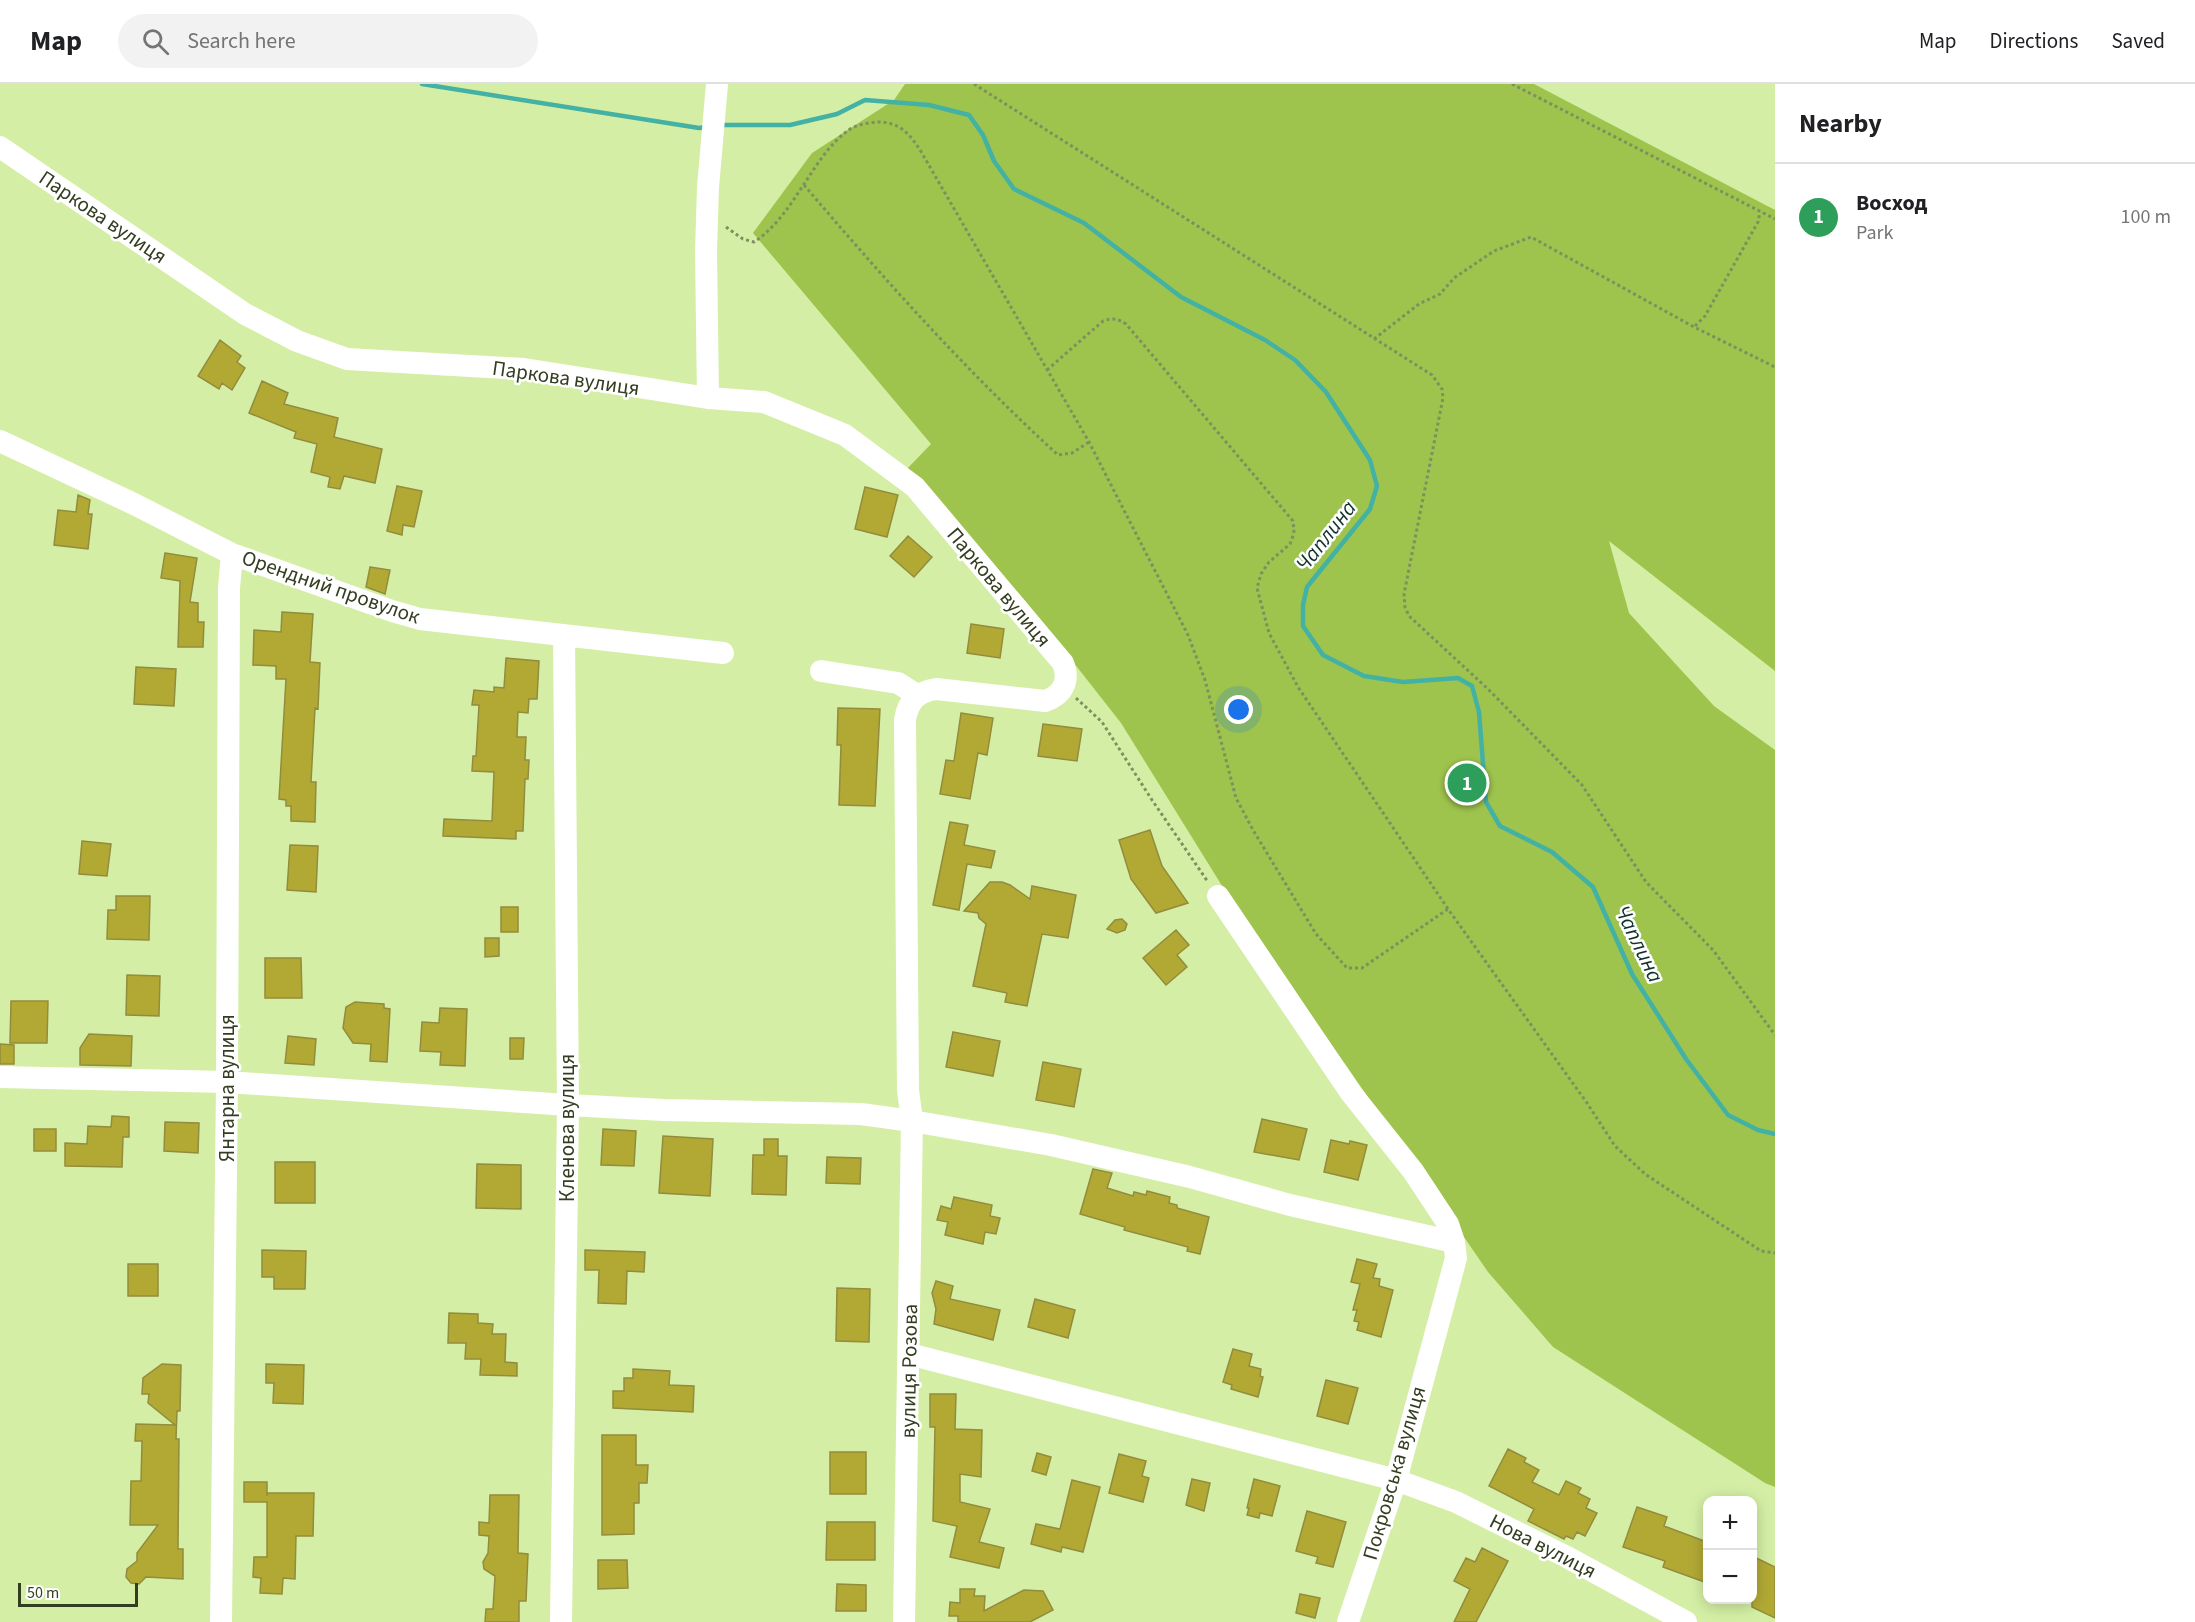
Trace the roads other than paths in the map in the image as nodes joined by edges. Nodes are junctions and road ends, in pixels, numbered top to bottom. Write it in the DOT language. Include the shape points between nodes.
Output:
graph roads {
  1 [pos="717,84"];
  2 [pos="0,147"];
  3 [pos="708,398"];
  4 [pos="0,441"];
  5 [pos="232,554"];
  6 [pos="564,635"];
  7 [pos="723,652"];
  8 [pos="821,671"];
  9 [pos="917,695"];
  10 [pos="1218,896"];
  11 [pos="0,1077"];
  12 [pos="227,1082"];
  13 [pos="568,1105"];
  14 [pos="912,1121"];
  15 [pos="1454,1242"];
  16 [pos="909,1354"];
  17 [pos="1396,1480"];
  18 [pos="221,1622"];
  19 [pos="561,1622"];
  20 [pos="904,1622"];
  21 [pos="1348,1622"];
  22 [pos="1686,1622"];
  1 -- 3 [label="street" via="707,213"];
  2 -- 3 [label="street, Паркова вулиця" via="245,314 297,341 347,359 524,369"];
  3 -- 9 [label="street, Паркова вулиця" via="764,402 845,435 915,488 1063,663 1066,679 1059,693 1045,701 936,689"];
  4 -- 5 [label="street, Орендний провулок"];
  5 -- 6 [label="street, Орендний провулок" via="420,619"];
  5 -- 12 [label="street, Янтарна вулиця"];
  6 -- 7 [label="street, Орендний провулок"];
  6 -- 13 [label="street, Кленова вулиця"];
  8 -- 9 [label="street" via="898,683"];
  9 -- 14 [label="street, вулиця Розова" via="904,720 908,1090"];
  10 -- 15 [label="street" via="1352,1093 1413,1171 1448,1224"];
  11 -- 12 [label="street"];
  12 -- 13 [label="street"];
  12 -- 18 [label="street, Янтарна вулиця"];
  13 -- 14 [label="street" via="861,1114"];
  13 -- 19 [label="street, Кленова вулиця"];
  14 -- 15 [label="street" via="1063,1148"];
  14 -- 16 [label="street, вулиця Розова"];
  15 -- 17 [label="street, Покровська вулиця" via="1456,1258"];
  16 -- 17 [label="street, Нова вулиця"];
  16 -- 20 [label="street, вулиця Розова"];
  17 -- 21 [label="street, Покровська вулиця"];
  17 -- 22 [label="street, Нова вулиця" via="1456,1502"];
}
